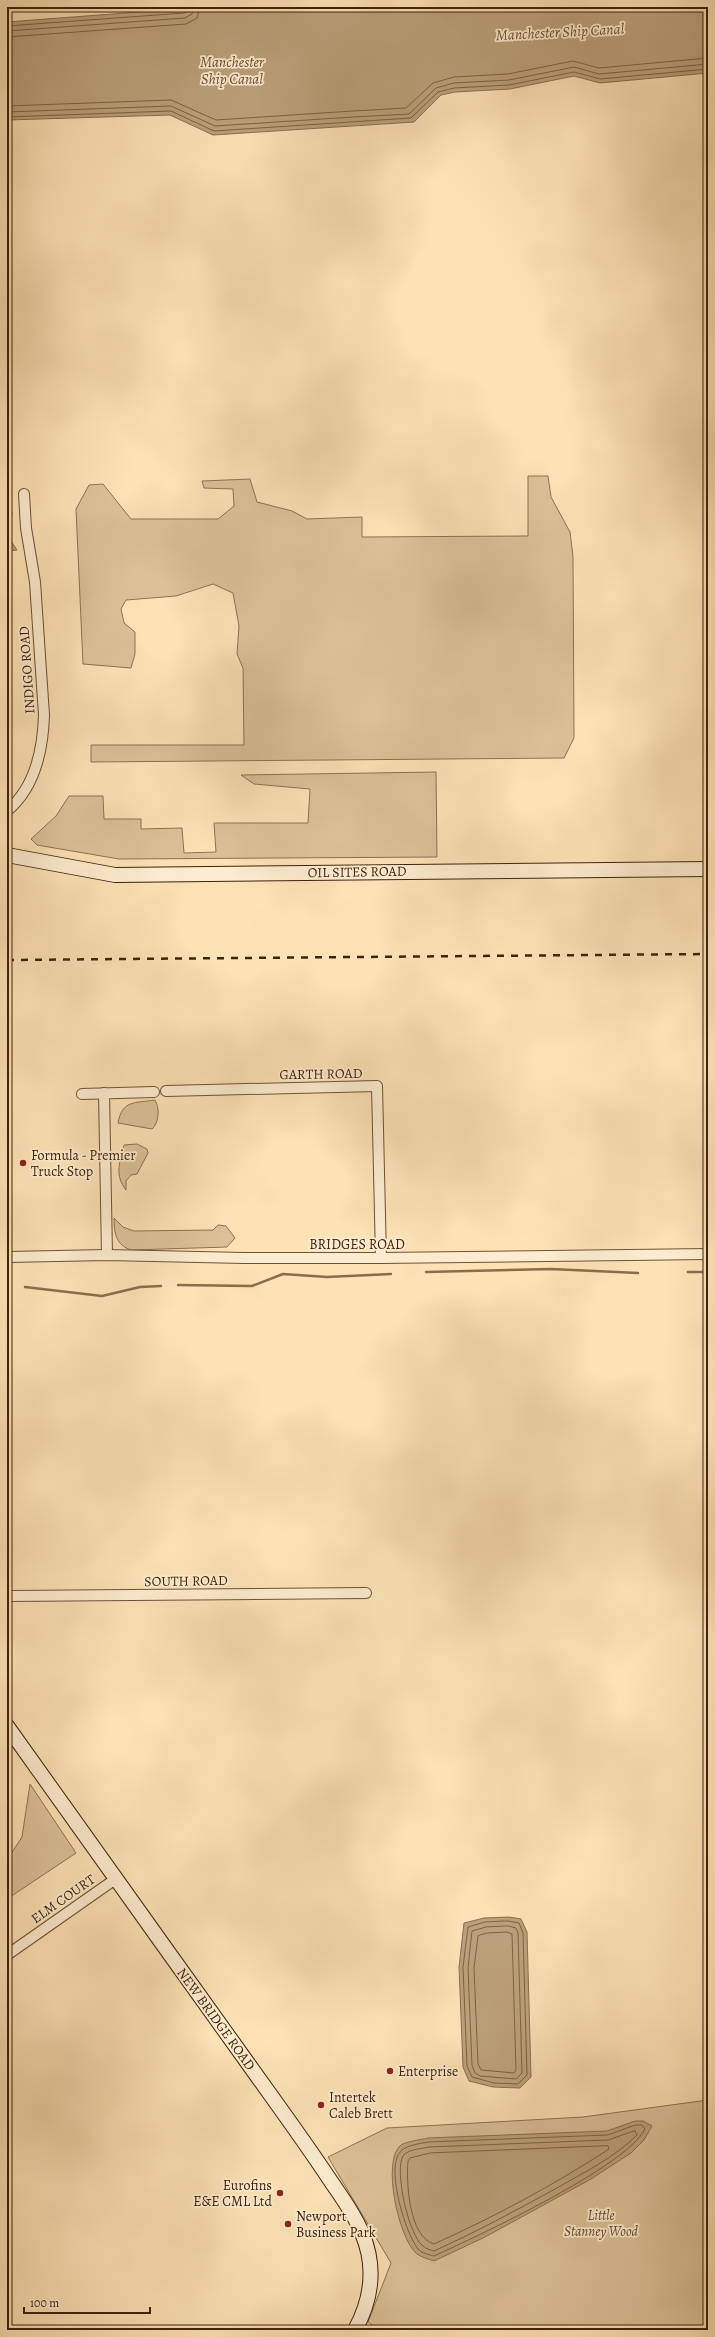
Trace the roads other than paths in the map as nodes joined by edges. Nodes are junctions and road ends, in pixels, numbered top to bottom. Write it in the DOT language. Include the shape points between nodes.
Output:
graph roads {
  1 [pos="24,494"];
  2 [pos="7,811"];
  3 [pos="7,855"];
  4 [pos="708,869"];
  5 [pos="166,1091"];
  6 [pos="154,1092"];
  7 [pos="104,1093"];
  8 [pos="82,1094"];
  9 [pos="708,1254"];
  10 [pos="107,1255"];
  11 [pos="7,1257"];
  12 [pos="381,1258"];
  13 [pos="366,1593"];
  14 [pos="7,1596"];
  15 [pos="7,1726"];
  16 [pos="114,1880"];
  17 [pos="7,1955"];
  18 [pos="355,2330"];
  1 -- 2 [label="street, INDIGO ROAD" via="26,528 35,582 44,733 42,748 32,776 22,794"];
  3 -- 4 [label="street, OIL SITES ROAD" via="115,875"];
  5 -- 12 [label="street, GARTH ROAD" via="377,1086"];
  6 -- 7 [label="street"];
  7 -- 8 [label="street"];
  7 -- 10 [label="street"];
  9 -- 12 [label="street, BRIDGES ROAD"];
  10 -- 11 [label="street, BRIDGES ROAD"];
  10 -- 12 [label="street, BRIDGES ROAD"];
  13 -- 14 [label="street, SOUTH ROAD"];
  15 -- 16 [label="street, NEW BRIDGE ROAD"];
  16 -- 17 [label="street, ELM COURT"];
  16 -- 18 [label="street, NEW BRIDGE ROAD" via="314,2156 362,2233 368,2253 371,2280 366,2310"];
}
